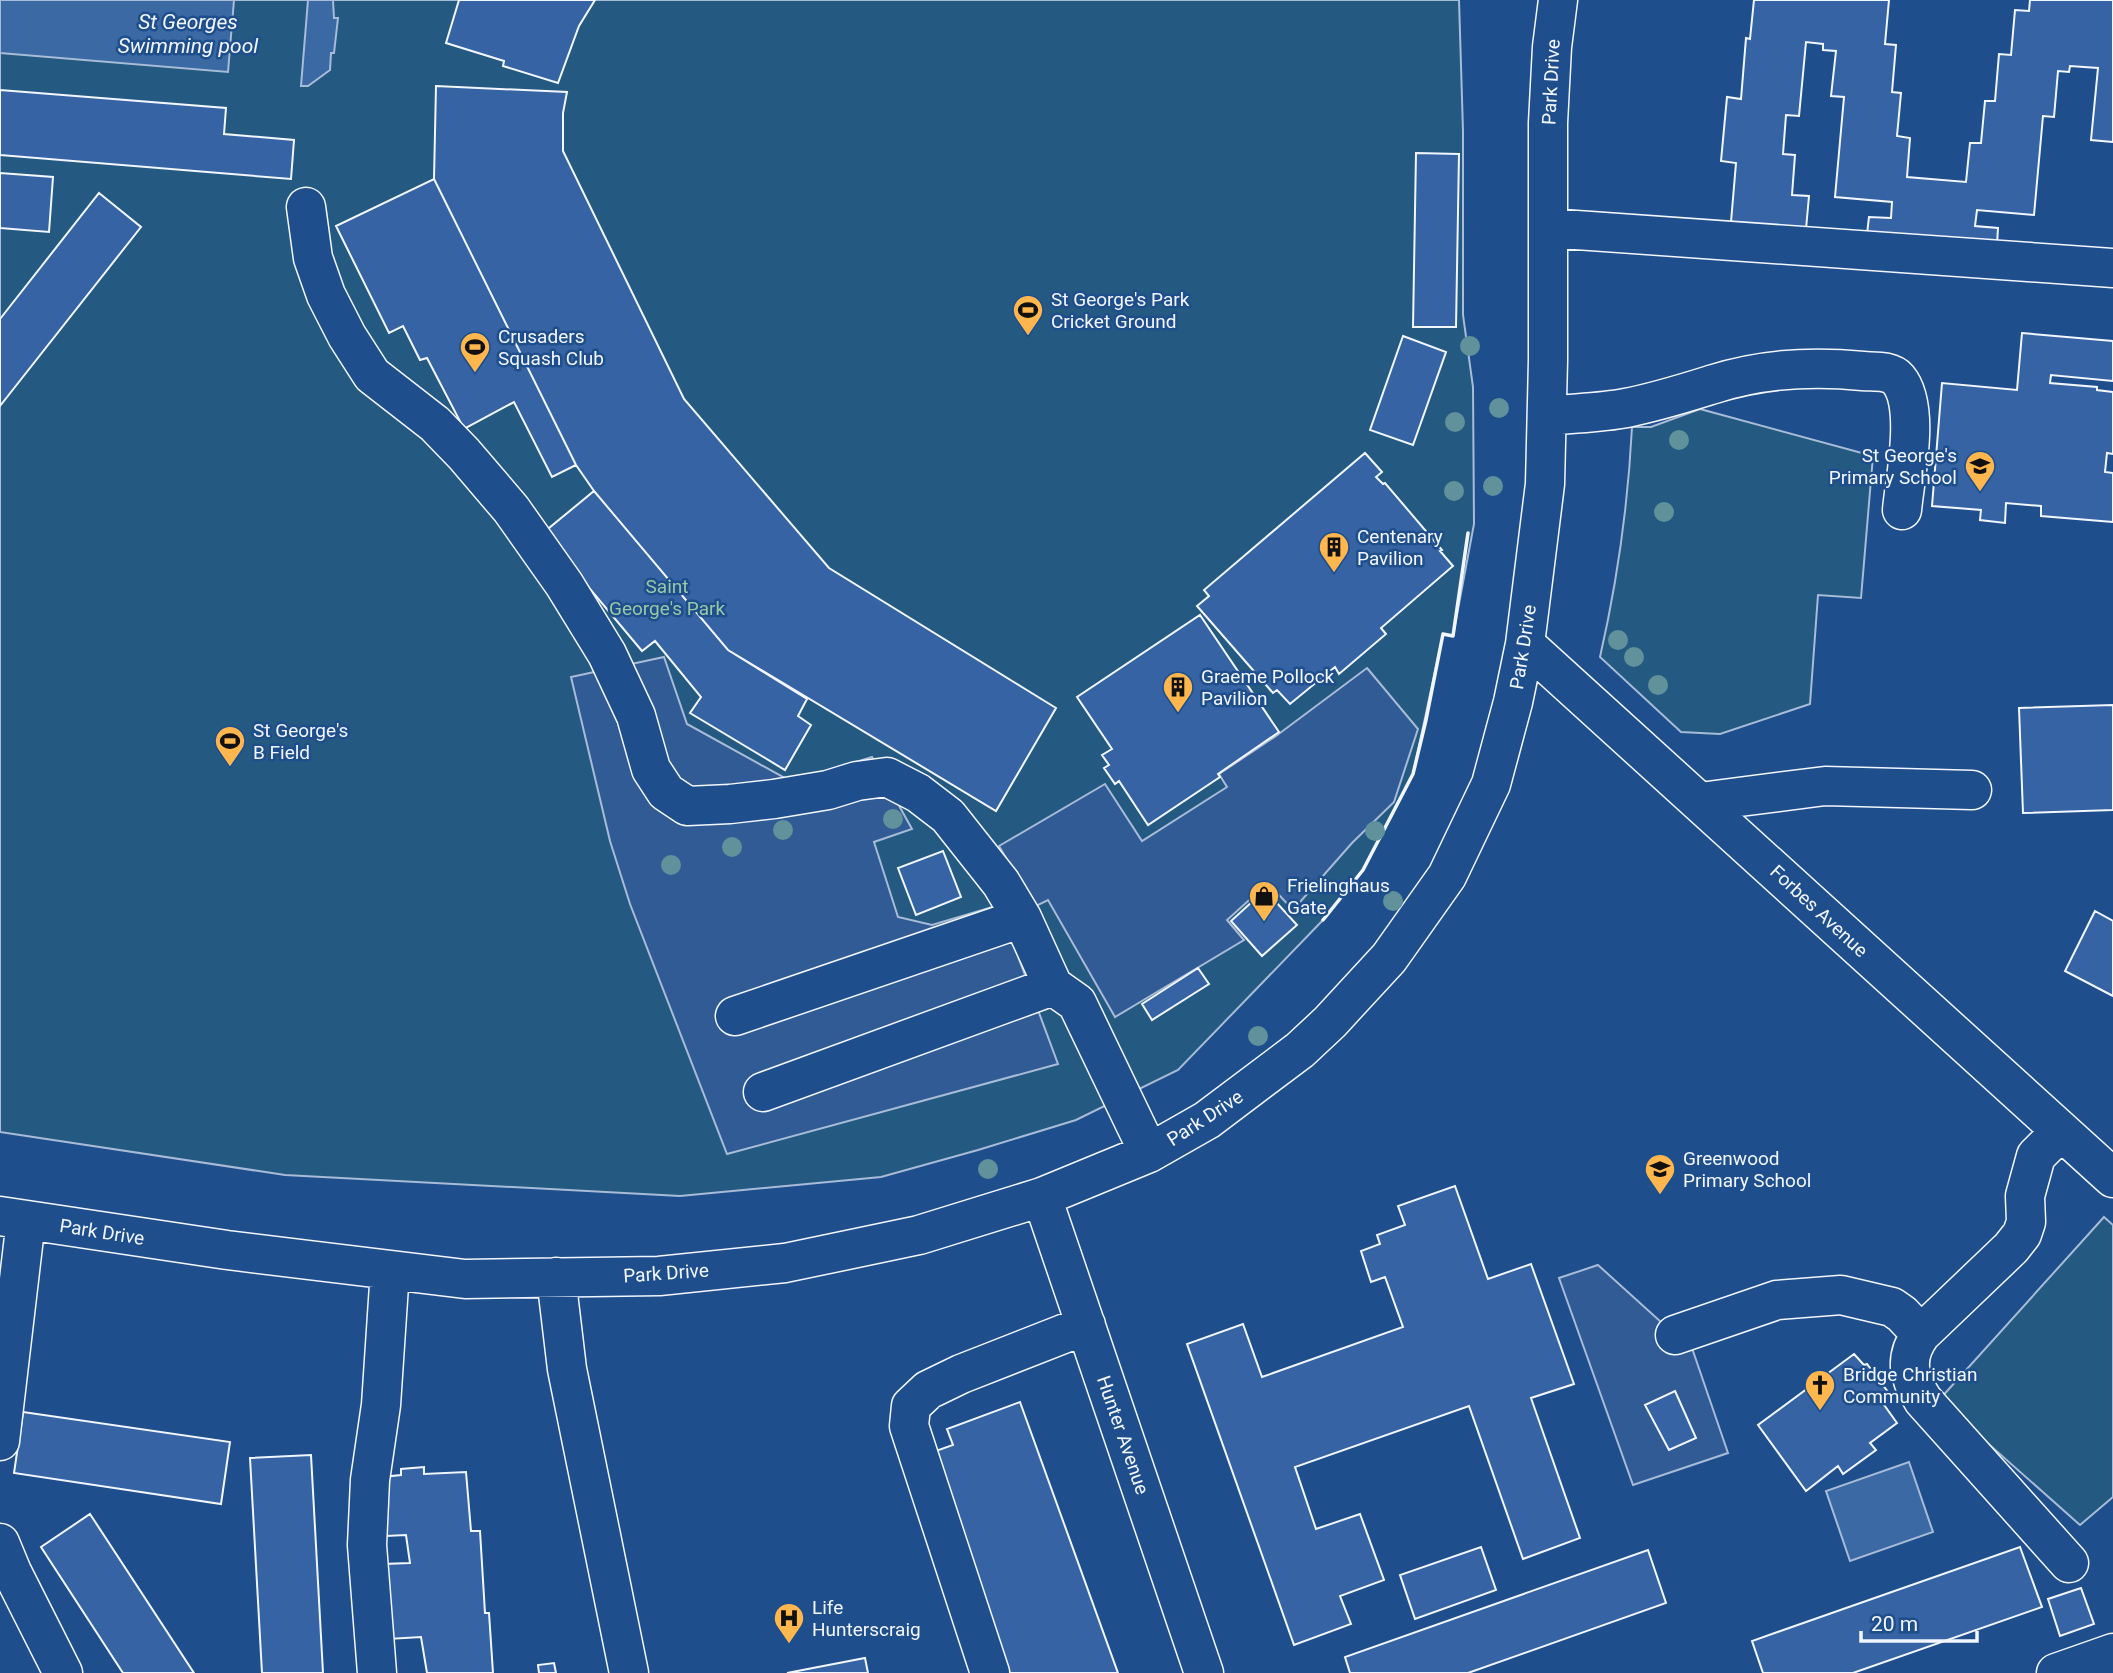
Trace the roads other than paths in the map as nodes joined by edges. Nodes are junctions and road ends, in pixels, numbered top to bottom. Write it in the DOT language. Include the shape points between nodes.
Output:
graph roads {
  1 [pos="1558,0"];
  2 [pos="306,207"];
  3 [pos="1548,228"];
  4 [pos="2113,268"];
  5 [pos="1547,416"];
  6 [pos="1902,510"];
  7 [pos="1525,644"];
  8 [pos="1972,790"];
  9 [pos="1700,802"];
  10 [pos="1022,918"];
  11 [pos="1053,986"];
  12 [pos="735,1016"];
  13 [pos="763,1092"];
  14 [pos="2060,1132"];
  15 [pos="1149,1153"];
  16 [pos="2113,1178"];
  17 [pos="1042,1197"];
  18 [pos="13,1218"];
  19 [pos="390,1270"];
  20 [pos="556,1277"];
  21 [pos="1086,1325"];
  22 [pos="1921,1334"];
  23 [pos="1675,1335"];
  24 [pos="0,1441"];
  25 [pos="0,1543"];
  26 [pos="2069,1563"];
  27 [pos="2113,1653"];
  28 [pos="63,1673"];
  29 [pos="377,1673"];
  30 [pos="629,1673"];
  31 [pos="990,1673"];
  32 [pos="1204,1673"];
  33 [pos="2056,1673"];
  1 -- 3 [label="street, Park Drive" via="1548,123"];
  2 -- 10 [label="street" via="313,258 347,336 372,376 435,424 464,454 565,584 607,654 636,716 651,769 666,792 687,806 730,804 887,777 948,816 1001,883"];
  3 -- 4 [label="street"];
  3 -- 5 [label="street, Park Drive"];
  5 -- 6 [label="street" via="1628,408 1783,370 1891,373 1904,390 1909,411"];
  5 -- 7 [label="street, Park Drive" via="1545,484"];
  7 -- 9 [label="street, Forbes Avenue"];
  7 -- 15 [label="street, Park Drive" via="1491,784 1447,876 1388,958 1300,1050 1207,1120"];
  8 -- 9 [label="street" via="1825,786"];
  9 -- 14 [label="street, Forbes Avenue"];
  10 -- 11 [label="street"];
  10 -- 12 [label="street"];
  11 -- 13 [label="street"];
  11 -- 15 [label="street" via="1077,1003"];
  14 -- 16 [label="street, Forbes Avenue"];
  14 -- 22 [label="street" via="2036,1156 2028,1179 2022,1234"];
  15 -- 17 [label="street, Park Drive"];
  17 -- 20 [label="street, Park Drive" via="919,1235 785,1263 659,1276"];
  17 -- 21 [label="street, Hunter Avenue"];
  18 -- 19 [label="street, Park Drive"];
  18 -- 24 [label="street"];
  19 -- 20 [label="street, Park Drive" via="465,1279"];
  19 -- 29 [label="street" via="381,1405 369,1493"];
  20 -- 30 [label="street" via="567,1369"];
  21 -- 31 [label="street" via="961,1374 928,1390 911,1406 909,1426"];
  21 -- 32 [label="street, Hunter Avenue"];
  22 -- 23 [label="street" via="1892,1307 1841,1295 1777,1300"];
  22 -- 26 [label="street" via="1912,1345 1909,1365 1915,1388"];
  25 -- 28 [label="street"];
  27 -- 33 [label="street"];
}
